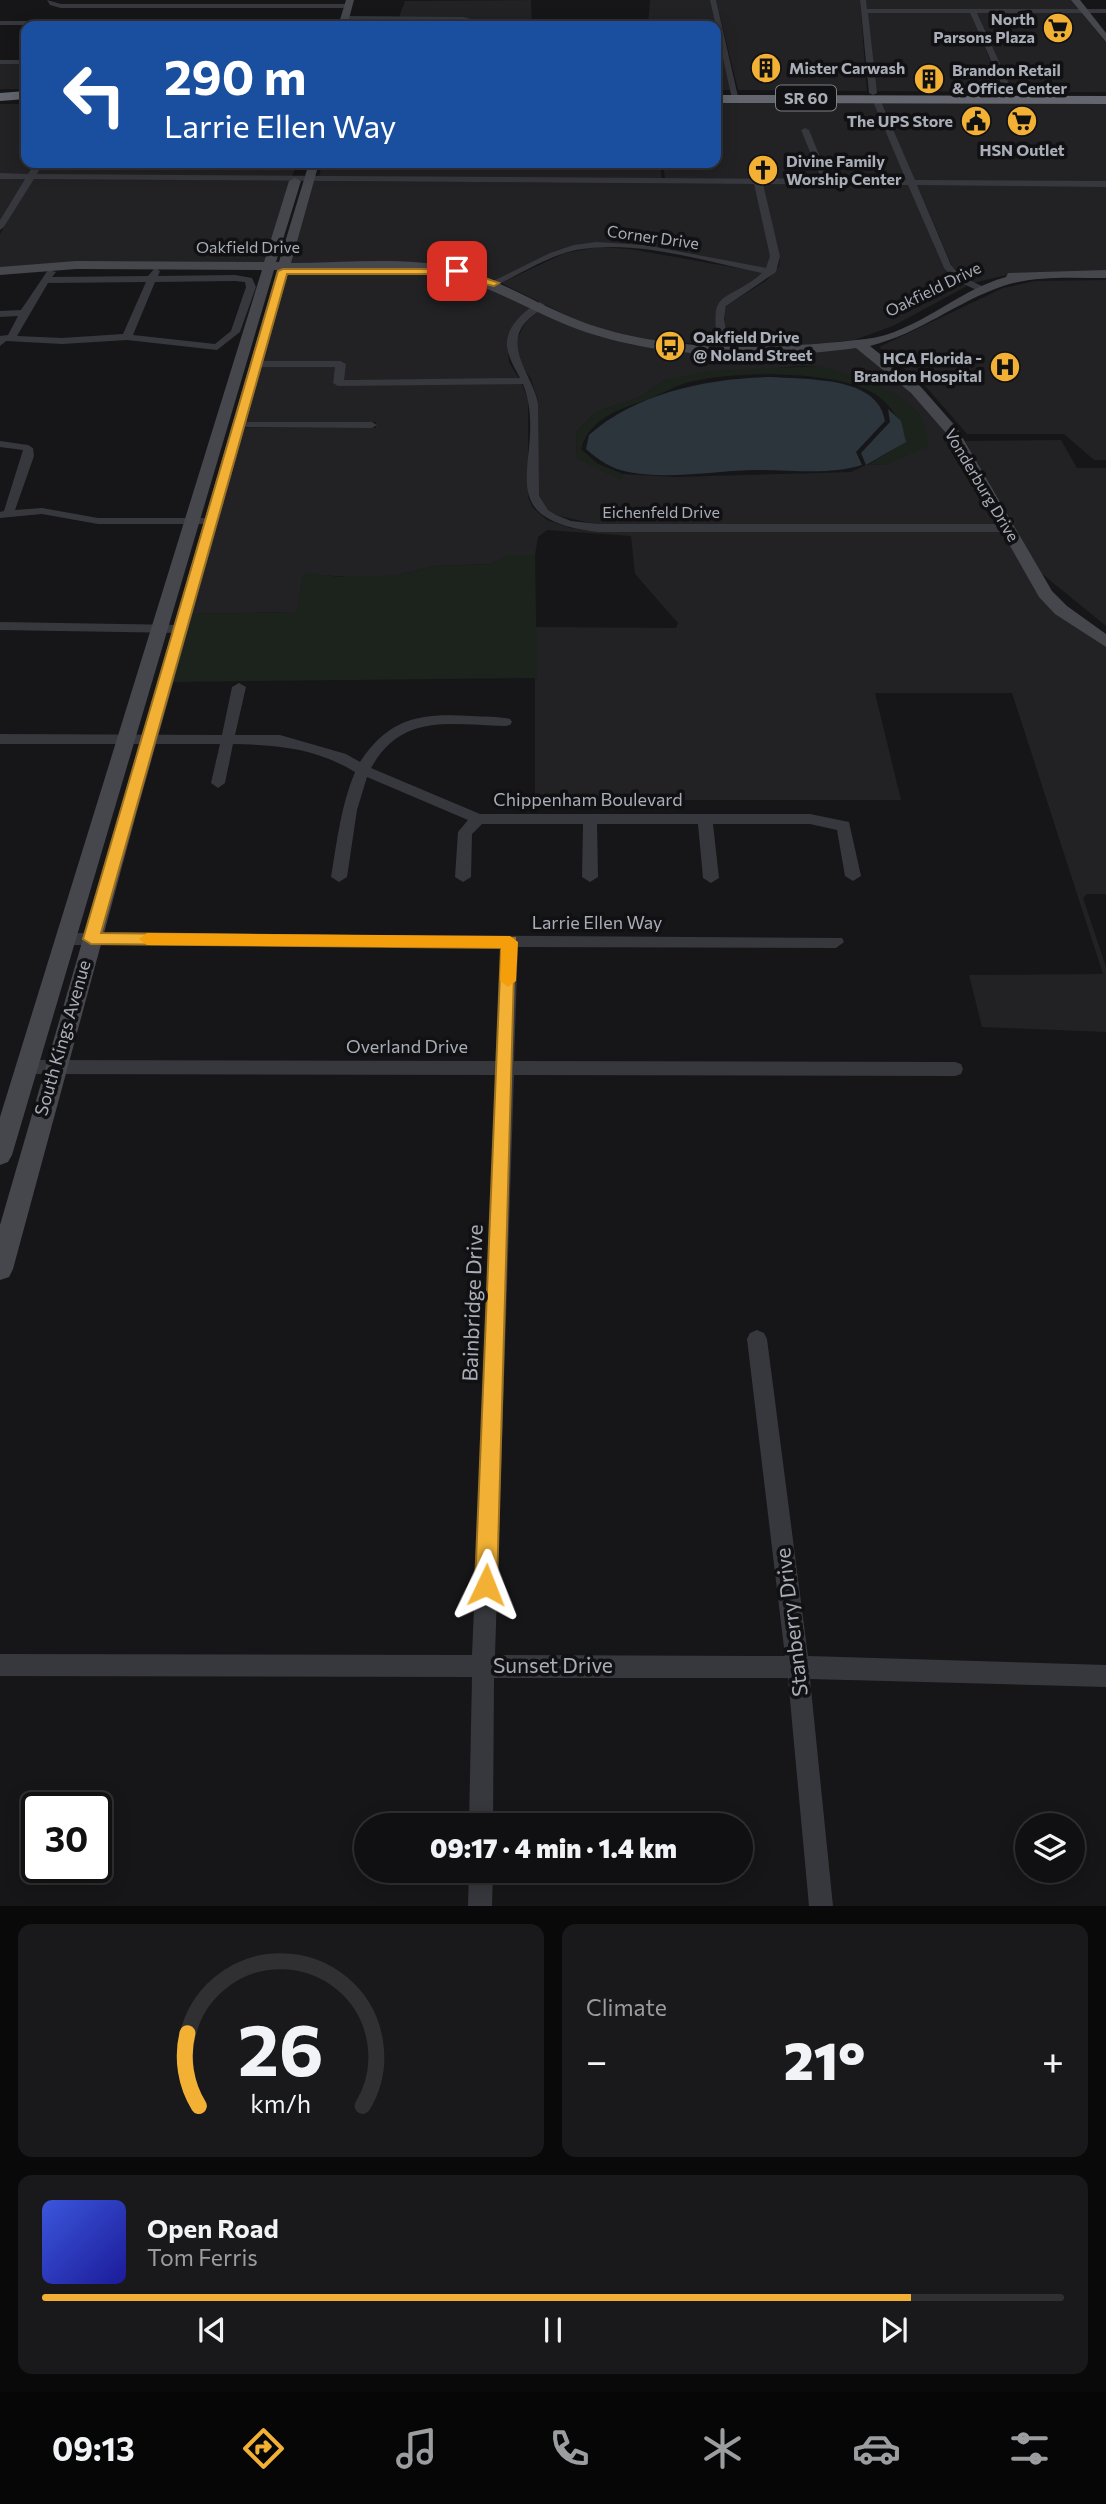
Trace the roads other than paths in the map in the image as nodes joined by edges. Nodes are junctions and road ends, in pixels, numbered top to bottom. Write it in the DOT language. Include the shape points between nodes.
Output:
graph roads {
  1 [pos="50,0"];
  2 [pos="713,0"];
  3 [pos="863,0"];
  4 [pos="1075,0"];
  5 [pos="349,3"];
  6 [pos="863,11"];
  7 [pos="1083,11"];
  8 [pos="1106,11"];
  9 [pos="973,12"];
  10 [pos="343,21"];
  11 [pos="383,21"];
  12 [pos="469,21"];
  13 [pos="718,21"];
  14 [pos="0,23"];
  15 [pos="21,23"];
  16 [pos="721,33"];
  17 [pos="1106,39"];
  18 [pos="21,61"];
  19 [pos="0,62"];
  20 [pos="721,94"];
  21 [pos="1106,94"];
  22 [pos="0,96"];
  23 [pos="21,96"];
  24 [pos="736,96"];
  25 [pos="875,96"];
  26 [pos="1010,96"];
  27 [pos="721,98"];
  28 [pos="1106,100"];
  29 [pos="805,130"];
  30 [pos="36,168"];
  31 [pos="299,168"];
  32 [pos="312,168"];
  33 [pos="0,176"];
  34 [pos="31,176"];
  35 [pos="295,179"];
  36 [pos="309,179"];
  37 [pos="758,182"];
  38 [pos="826,182"];
  39 [pos="912,183"];
  40 [pos="1106,184"];
  41 [pos="0,227"];
  42 [pos="267,268"];
  43 [pos="284,268"];
  44 [pos="0,271"];
  45 [pos="51,272"];
  46 [pos="771,272"];
  47 [pos="154,274"];
  48 [pos="1106,274"];
  49 [pos="0,277"];
  50 [pos="494,283"];
  51 [pos="978,288"];
  52 [pos="258,299"];
  53 [pos="540,305"];
  54 [pos="23,313"];
  55 [pos="0,314"];
  56 [pos="127,337"];
  57 [pos="11,338"];
  58 [pos="857,342"];
  59 [pos="0,343"];
  60 [pos="724,348"];
  61 [pos="258,358"];
  62 [pos="526,382"];
  63 [pos="239,425"];
  64 [pos="372,425"];
  65 [pos="0,444"];
  66 [pos="4,513"];
  67 [pos="192,521"];
  68 [pos="212,521"];
  69 [pos="1009,528"];
  70 [pos="1038,577"];
  71 [pos="0,626"];
  72 [pos="160,629"];
  73 [pos="182,629"];
  74 [pos="1106,631"];
  75 [pos="1106,642"];
  76 [pos="239,687"];
  77 [pos="505,722"];
  78 [pos="0,739"];
  79 [pos="138,740"];
  80 [pos="229,740"];
  81 [pos="363,770"];
  82 [pos="218,783"];
  83 [pos="478,819"];
  84 [pos="705,820"];
  85 [pos="590,821"];
  86 [pos="853,876"];
  87 [pos="339,877"];
  88 [pos="463,877"];
  89 [pos="590,877"];
  90 [pos="712,878"];
  91 [pos="65,939"];
  92 [pos="91,939"];
  93 [pos="510,942"];
  94 [pos="836,942"];
  95 [pos="27,1067"];
  96 [pos="55,1067"];
  97 [pos="504,1068"];
  98 [pos="955,1069"];
  99 [pos="0,1155"];
  100 [pos="0,1269"];
  101 [pos="757,1339"];
  102 [pos="0,1665"];
  103 [pos="484,1666"];
  104 [pos="799,1667"];
  105 [pos="1106,1676"];
  106 [pos="481,1813"];
  107 [pos="481,1883"];
  108 [pos="480,1906"];
  109 [pos="821,1906"];
  1 -- 5 [label="street" via="61,6"];
  2 -- 13 [label="street"];
  3 -- 6 [label="street"];
  4 -- 7 [label="main road"];
  5 -- 10 [label="main road"];
  6 -- 9 [label="street"];
  6 -- 25 [label="street"];
  7 -- 8 [label="street"];
  7 -- 9 [label="street"];
  7 -- 17 [label="main road"];
  9 -- 26 [label="street"];
  11 -- 12 [label="street"];
  14 -- 15 [label="street"];
  16 -- 24 [label="street"];
  18 -- 19 [label="street"];
  20 -- 24 [label="highway, SR 60"];
  21 -- 26 [label="highway, SR 60"];
  22 -- 23 [label="highway"];
  24 -- 25 [label="highway, SR 60"];
  24 -- 25 [label="highway, SR 60"];
  24 -- 27 [label="highway, SR 60"];
  25 -- 26 [label="highway, SR 60"];
  25 -- 26 [label="highway, SR 60"];
  25 -- 39 [label="street"];
  26 -- 28 [label="highway, SR 60"];
  29 -- 38 [label="street"];
  30 -- 34 [label="street"];
  31 -- 35 [label="main road, South Kings Avenue"];
  32 -- 36 [label="main road, South Kings Avenue"];
  33 -- 34 [label="street"];
  34 -- 35 [label="street"];
  34 -- 41 [label="street"];
  35 -- 36 [label="street"];
  35 -- 42 [label="main road, South Kings Avenue"];
  36 -- 37 [label="street"];
  36 -- 43 [label="main road, South Kings Avenue"];
  37 -- 38 [label="street"];
  37 -- 46 [label="street" via="775,256"];
  38 -- 39 [label="street"];
  39 -- 40 [label="street"];
  39 -- 51 [label="street" via="947,266"];
  42 -- 43 [label="main road, Oakfield Drive"];
  42 -- 45 [label="main road, Oakfield Drive"];
  42 -- 47 [label="main road, Oakfield Drive"];
  42 -- 52 [label="main road, South Kings Avenue"];
  43 -- 50 [label="main road, Oakfield Drive" via="427,272"];
  43 -- 61 [label="main road, South Kings Avenue"];
  44 -- 45 [label="main road, Oakfield Drive"];
  45 -- 47 [label="main road, Oakfield Drive"];
  45 -- 49 [label="main road, Oakfield Drive"];
  45 -- 54 [label="street"];
  46 -- 50 [label="street, Corner Drive" via="598,245 562,252"];
  46 -- 60 [label="street" via="723,304 719,314"];
  47 -- 56 [label="street"];
  47 -- 56 [label="street" via="249,280 251,287 235,332 217,347"];
  48 -- 51 [label="main road, Oakfield Drive" via="1026,275"];
  50 -- 53 [label="main road, Oakfield Drive"];
  51 -- 58 [label="main road, Oakfield Drive" via="898,334"];
  52 -- 61 [label="main road" via="251,344"];
  52 -- 67 [label="main road, South Kings Avenue"];
  53 -- 60 [label="main road, Oakfield Drive" via="622,339"];
  53 -- 62 [label="street, Eichenfeld Drive" via="519,324 512,342 514,361"];
  54 -- 55 [label="street"];
  54 -- 57 [label="street"];
  56 -- 57 [label="street"];
  57 -- 59 [label="street"];
  58 -- 60 [label="main road, Oakfield Drive"];
  58 -- 69 [label="main road, Vonderburg Drive" via="904,379 941,417"];
  61 -- 62 [label="street" via="341,363 338,383"];
  61 -- 63 [label="main road, South Kings Avenue"];
  62 -- 69 [label="street, Eichenfeld Drive" via="533,400 533,496 551,518 572,525"];
  63 -- 64 [label="street"];
  63 -- 68 [label="main road, South Kings Avenue"];
  65 -- 66 [label="street" via="28,448"];
  66 -- 67 [label="street" via="62,512 98,521"];
  67 -- 68 [label="street"];
  67 -- 72 [label="main road, South Kings Avenue"];
  68 -- 73 [label="main road, South Kings Avenue"];
  69 -- 70 [label="main road, Vonderburg Drive"];
  70 -- 74 [label="main road, Vonderburg Drive"];
  70 -- 75 [label="main road, Vonderburg Drive" via="1041,589 1055,605"];
  71 -- 72 [label="street"];
  72 -- 73 [label="street"];
  72 -- 79 [label="main road, South Kings Avenue"];
  73 -- 79 [label="main road, South Kings Avenue"];
  76 -- 80 [label="street"];
  77 -- 81 [label="street" via="416,722 390,732"];
  78 -- 79 [label="street, Chippenham Boulevard"];
  79 -- 80 [label="street, Chippenham Boulevard"];
  79 -- 91 [label="main road, South Kings Avenue"];
  79 -- 92 [label="main road, South Kings Avenue"];
  80 -- 81 [label="street, Chippenham Boulevard" via="281,740 309,746"];
  80 -- 82 [label="street"];
  81 -- 83 [label="street, Chippenham Boulevard"];
  81 -- 87 [label="street" via="352,790"];
  83 -- 85 [label="street, Chippenham Boulevard"];
  83 -- 88 [label="street" via="465,832"];
  84 -- 85 [label="street, Chippenham Boulevard"];
  84 -- 86 [label="street, Chippenham Boulevard" via="810,819 844,825"];
  84 -- 90 [label="street"];
  85 -- 89 [label="street"];
  91 -- 92 [label="street, Larrie Ellen Way"];
  91 -- 95 [label="main road, South Kings Avenue"];
  92 -- 93 [label="street, Larrie Ellen Way"];
  92 -- 96 [label="main road, South Kings Avenue"];
  93 -- 94 [label="street, Larrie Ellen Way"];
  93 -- 97 [label="street, Bainbridge Drive"];
  95 -- 96 [label="street, Overland Drive"];
  95 -- 99 [label="main road, South Kings Avenue"];
  96 -- 97 [label="street, Overland Drive"];
  96 -- 100 [label="main road, South Kings Avenue"];
  97 -- 98 [label="street, Overland Drive"];
  97 -- 103 [label="street, Bainbridge Drive"];
  101 -- 104 [label="street, Stanberry Drive"];
  102 -- 103 [label="street, Sunset Drive"];
  103 -- 104 [label="street, Sunset Drive"];
  103 -- 106 [label="street, Bainbridge Drive"];
  104 -- 105 [label="street, Sunset Drive"];
  104 -- 109 [label="street, Stanberry Drive"];
  107 -- 108 [label="street"];
}
